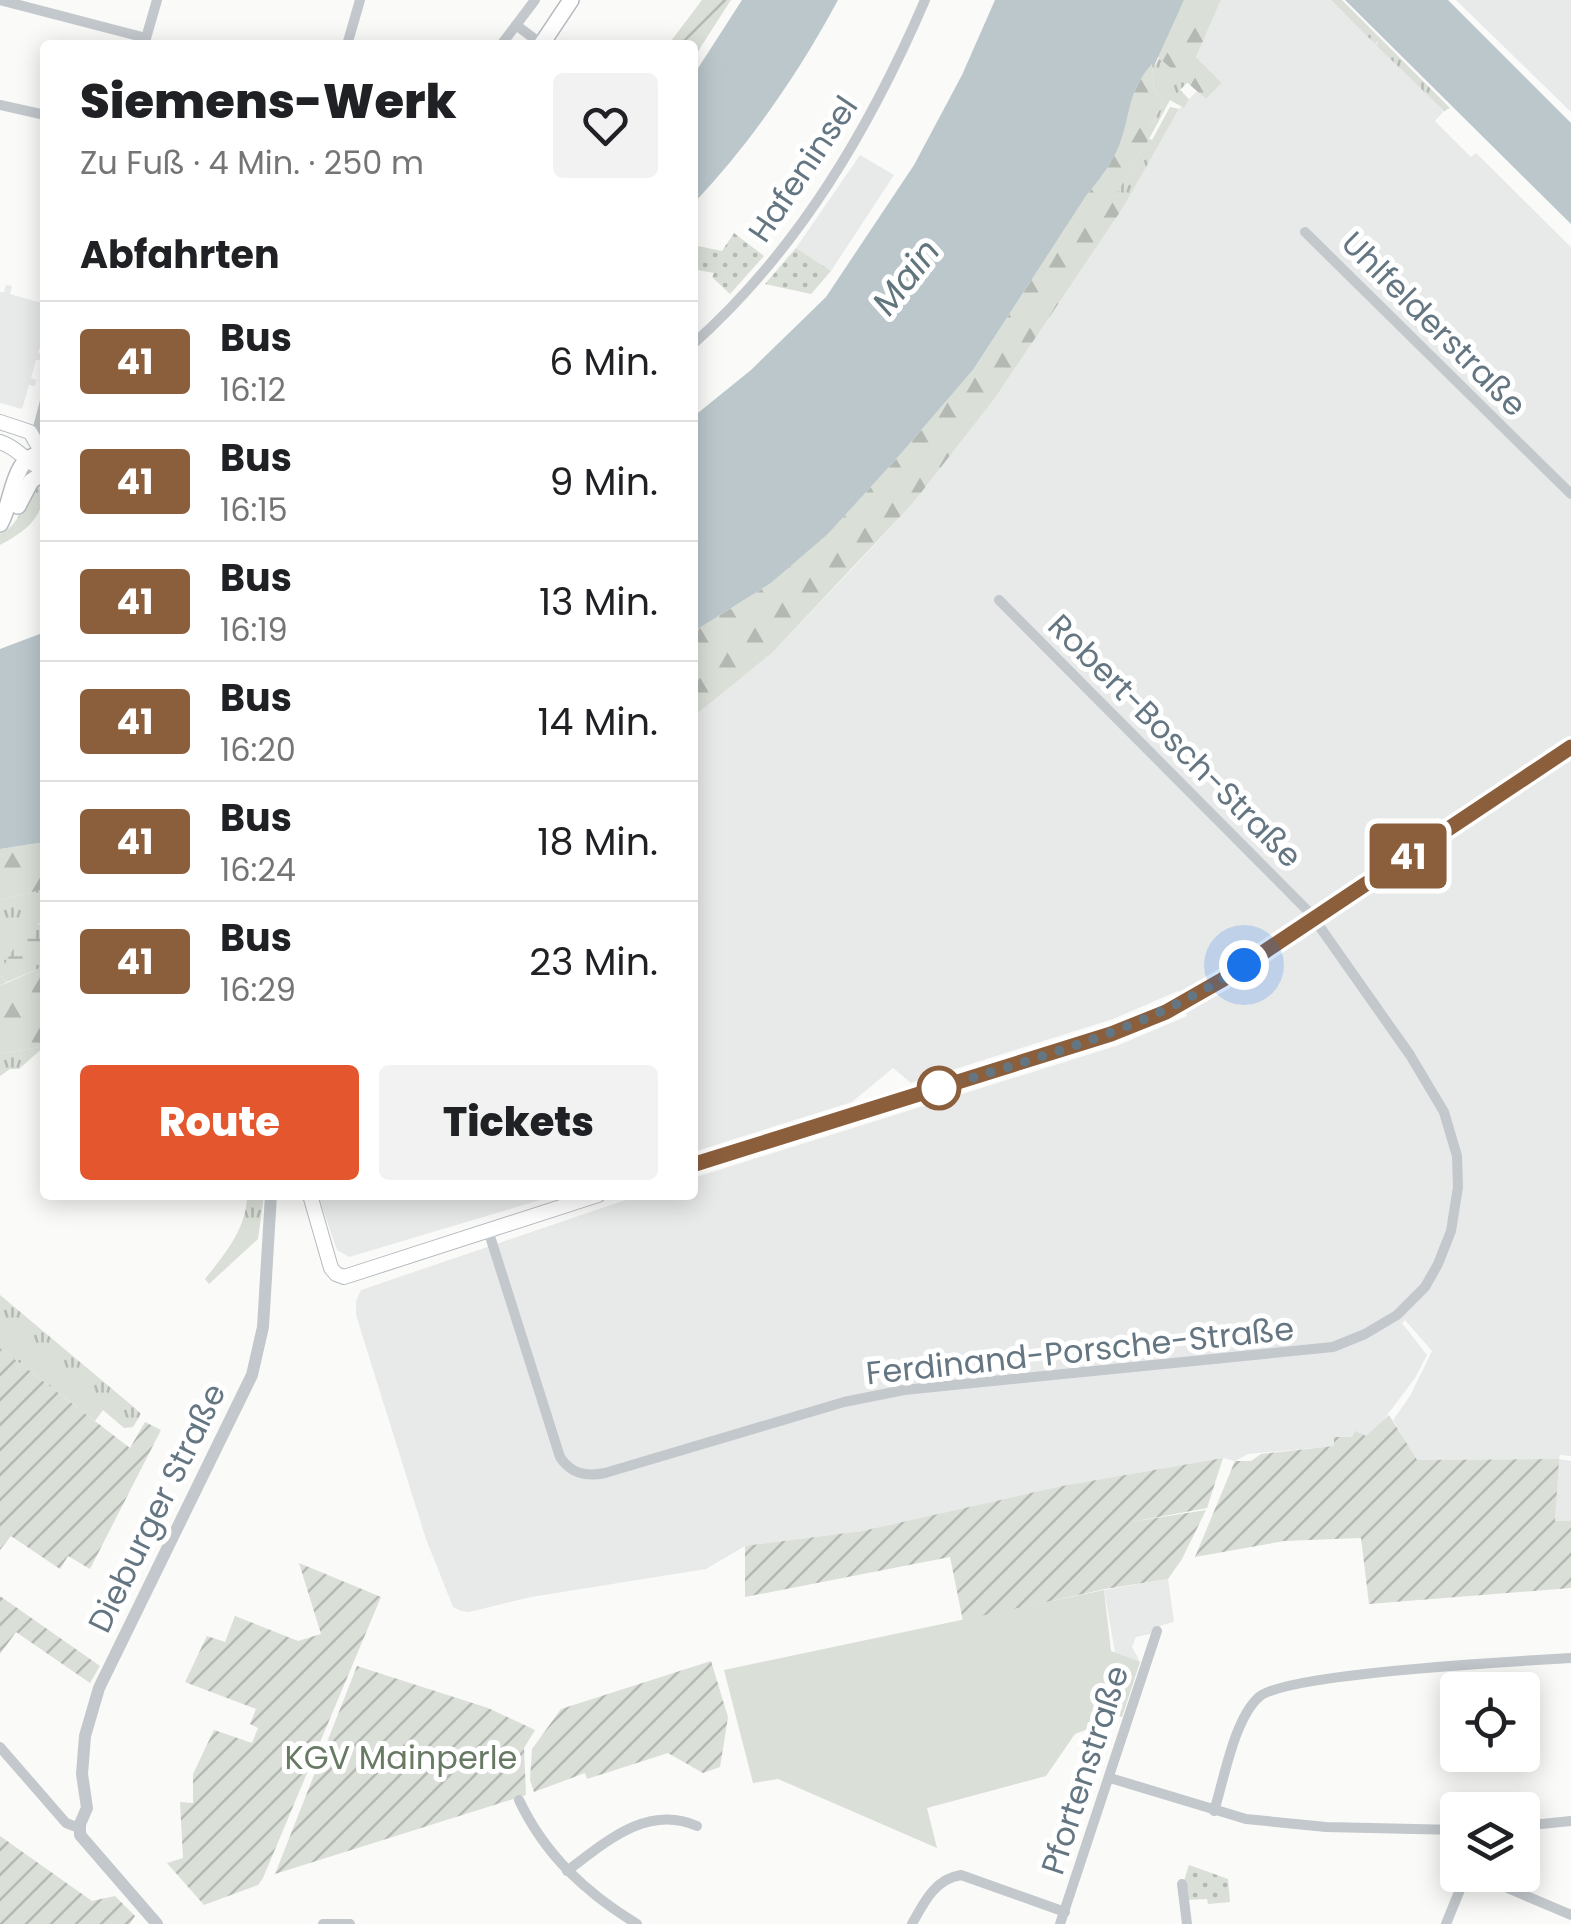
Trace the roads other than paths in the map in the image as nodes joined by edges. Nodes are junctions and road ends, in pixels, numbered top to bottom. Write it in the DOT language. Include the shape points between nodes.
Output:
graph roads {
  1 [pos="0,0"];
  2 [pos="157,0"];
  3 [pos="360,0"];
  4 [pos="535,0"];
  5 [pos="926,0"];
  6 [pos="568,3"];
  7 [pos="516,26"];
  8 [pos="138,40"];
  9 [pos="146,40"];
  10 [pos="349,40"];
  11 [pos="505,40"];
  12 [pos="532,40"];
  13 [pos="538,40"];
  14 [pos="0,105"];
  15 [pos="40,114"];
  16 [pos="1306,232"];
  17 [pos="698,339"];
  18 [pos="0,422"];
  19 [pos="0,442"];
  20 [pos="37,451"];
  21 [pos="1571,494"];
  22 [pos="0,527"];
  23 [pos="999,600"];
  24 [pos="1571,747"];
  25 [pos="1314,919"];
  26 [pos="698,1164"];
  27 [pos="271,1200"];
  28 [pos="311,1200"];
  29 [pos="582,1200"];
  30 [pos="488,1230"];
  31 [pos="1156,1631"];
  32 [pos="1571,1658"];
  33 [pos="0,1747"];
  34 [pos="1110,1778"];
  35 [pos="519,1800"];
  36 [pos="1214,1811"];
  37 [pos="1571,1821"];
  38 [pos="1540,1824"];
  39 [pos="697,1826"];
  40 [pos="1440,1830"];
  41 [pos="81,1834"];
  42 [pos="567,1871"];
  43 [pos="1182,1884"];
  44 [pos="1459,1892"];
  45 [pos="1518,1892"];
  46 [pos="1065,1912"];
  47 [pos="1571,1915"];
  48 [pos="156,1924"];
  49 [pos="322,1924"];
  50 [pos="350,1924"];
  51 [pos="637,1924"];
  52 [pos="912,1924"];
  53 [pos="1060,1924"];
  54 [pos="1186,1924"];
  55 [pos="1446,1924"];
  1 -- 8 [label="street"];
  2 -- 9 [label="street"];
  3 -- 10 [label="street"];
  4 -- 7 [label="street"];
  5 -- 17 [label="street, Hafeninsel" via="878,102 815,204 756,281"];
  6 -- 13 [label="main road"];
  7 -- 11 [label="street"];
  7 -- 12 [label="street"];
  14 -- 15 [label="street"];
  16 -- 21 [label="street, Uhlfelderstraße"];
  18 -- 20 [label="main road" via="27,430"];
  19 -- 20 [label="main road"];
  20 -- 22 [label="main road"];
  20 -- 22 [label="main road" via="34,477 13,518"];
  23 -- 25 [label="street, Robert-Bosch-Straße"];
  24 -- 25 [label="main road"];
  25 -- 26 [label="main road" via="1222,980 1140,1023"];
  25 -- 30 [label="street, Ferdinand-Porsche-Straße" via="1437,1097 1459,1171 1451,1232 1425,1286 1397,1314 1346,1343 904,1390 585,1475 560,1456"];
  27 -- 41 [label="street, Dieburger Straße" via="257,1361 90,1710"];
  28 -- 30 [label="main road" via="338,1276"];
  29 -- 30 [label="main road"];
  31 -- 34 [label="street, Pfortenstraße"];
  32 -- 36 [label="street" via="1272,1689 1244,1718"];
  33 -- 41 [label="street"];
  34 -- 36 [label="street"];
  34 -- 46 [label="street, Pfortenstraße"];
  35 -- 42 [label="street"];
  36 -- 40 [label="street" via="1326,1827"];
  37 -- 38 [label="street"];
  39 -- 42 [label="street" via="675,1818 642,1823"];
  41 -- 48 [label="street"];
  42 -- 51 [label="street"];
  43 -- 54 [label="street"];
  44 -- 55 [label="street"];
  45 -- 47 [label="street"];
  46 -- 52 [label="street" via="961,1875 934,1889"];
  46 -- 53 [label="street, Pfortenstraße"];
  49 -- 50 [label="street"];
}
